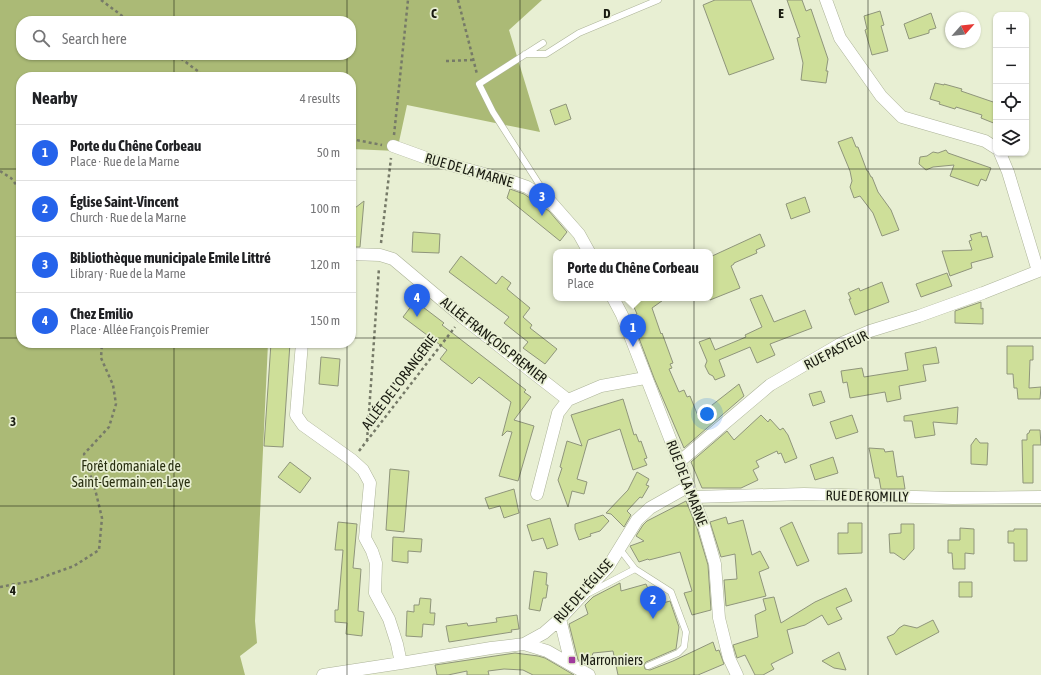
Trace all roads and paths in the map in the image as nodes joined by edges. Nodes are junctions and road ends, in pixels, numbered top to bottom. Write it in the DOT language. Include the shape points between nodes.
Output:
graph roads {
  1 [pos="101,0"];
  2 [pos="408,0"];
  3 [pos="458,0"];
  4 [pos="658,0"];
  5 [pos="826,0"];
  6 [pos="123,16"];
  7 [pos="543,43"];
  8 [pos="525,54"];
  9 [pos="183,60"];
  10 [pos="473,60"];
  11 [pos="446,61"];
  12 [pos="199,72"];
  13 [pos="480,84"];
  14 [pos="356,140"];
  15 [pos="393,146"];
  16 [pos="993,146"];
  17 [pos="1001,156"];
  18 [pos="0,171"];
  19 [pos="16,184"];
  20 [pos="549,200"];
  21 [pos="587,249"];
  22 [pos="356,254"];
  23 [pos="380,255"];
  24 [pos="1039,270"];
  25 [pos="615,301"];
  26 [pos="462,317"];
  27 [pos="101,348"];
  28 [pos="302,348"];
  29 [pos="645,378"];
  30 [pos="568,400"];
  31 [pos="367,441"];
  32 [pos="352,460"];
  33 [pos="679,462"];
  34 [pos="691,492"];
  35 [pos="537,494"];
  36 [pos="1041,497"];
  37 [pos="619,548"];
  38 [pos="635,569"];
  39 [pos="0,587"];
  40 [pos="580,597"];
  41 [pos="560,618"];
  42 [pos="524,644"];
  43 [pos="401,663"];
  44 [pos="571,664"];
  45 [pos="648,666"];
  46 [pos="323,675"];
  47 [pos="589,675"];
  48 [pos="737,675"];
  1 -- 6 [label="path"];
  2 -- 15 [label="path"];
  3 -- 10 [label="path"];
  4 -- 8 [label="lane" via="579,33 546,54"];
  5 -- 16 [label="street" via="840,38 881,96 902,117 985,141"];
  7 -- 8 [label="lane"];
  8 -- 13 [label="lane"];
  9 -- 12 [label="path"];
  10 -- 11 [label="path"];
  10 -- 13 [label="path"];
  13 -- 20 [label="lane" via="493,112"];
  14 -- 15 [label="path"];
  15 -- 20 [label="street, RUE DE LA MARNE" via="429,159 510,181 527,187"];
  15 -- 23 [label="path"];
  17 -- 24 [label="street"];
  18 -- 19 [label="path"];
  20 -- 21 [label="street, RUE DE LA MARNE"];
  22 -- 23 [label="street"];
  23 -- 26 [label="street, ALLÉE FRANÇOIS PREMIER" via="393,259"];
  23 -- 31 [label="path"];
  24 -- 33 [label="street, RUE PASTEUR" via="842,343 770,386"];
  25 -- 29 [label="street, RUE DE LA MARNE"];
  26 -- 30 [label="street, ALLÉE FRANÇOIS PREMIER"];
  26 -- 31 [label="path, ALLÉE DE L'ORANGERIE"];
  27 -- 39 [label="path" via="100,358 113,385 116,404 108,428 84,454 102,518 99,550 74,566 32,581"];
  28 -- 32 [label="street" via="296,415 303,425"];
  29 -- 30 [label="street" via="601,386"];
  29 -- 33 [label="street, RUE DE LA MARNE"];
  30 -- 35 [label="street" via="558,413"];
  31 -- 32 [label="path, ALLÉE DE L'ORANGERIE"];
  32 -- 43 [label="street" via="363,470 370,483 365,538 376,564 375,593 389,619"];
  33 -- 34 [label="street, RUE DE LA MARNE"];
  34 -- 36 [label="street, RUE DE ROMILLY" via="953,498"];
  34 -- 37 [label="street, RUE DE L'ÉGLISE" via="650,508 636,520"];
  34 -- 48 [label="street, RUE DE LA MARNE" via="715,564 719,618 729,658"];
  37 -- 38 [label="lane"];
  37 -- 40 [label="street, RUE DE L'ÉGLISE" via="608,567"];
  38 -- 40 [label="lane"];
  38 -- 45 [label="lane" via="671,592 686,632 684,647 678,653"];
  40 -- 41 [label="street, RUE DE L'ÉGLISE"];
  41 -- 42 [label="street, RUE DE L'ÉGLISE" via="544,633"];
  41 -- 44 [label="street"];
  42 -- 43 [label="street"];
  42 -- 44 [label="street" via="547,650"];
  43 -- 46 [label="street"];
  44 -- 47 [label="street"];
}
